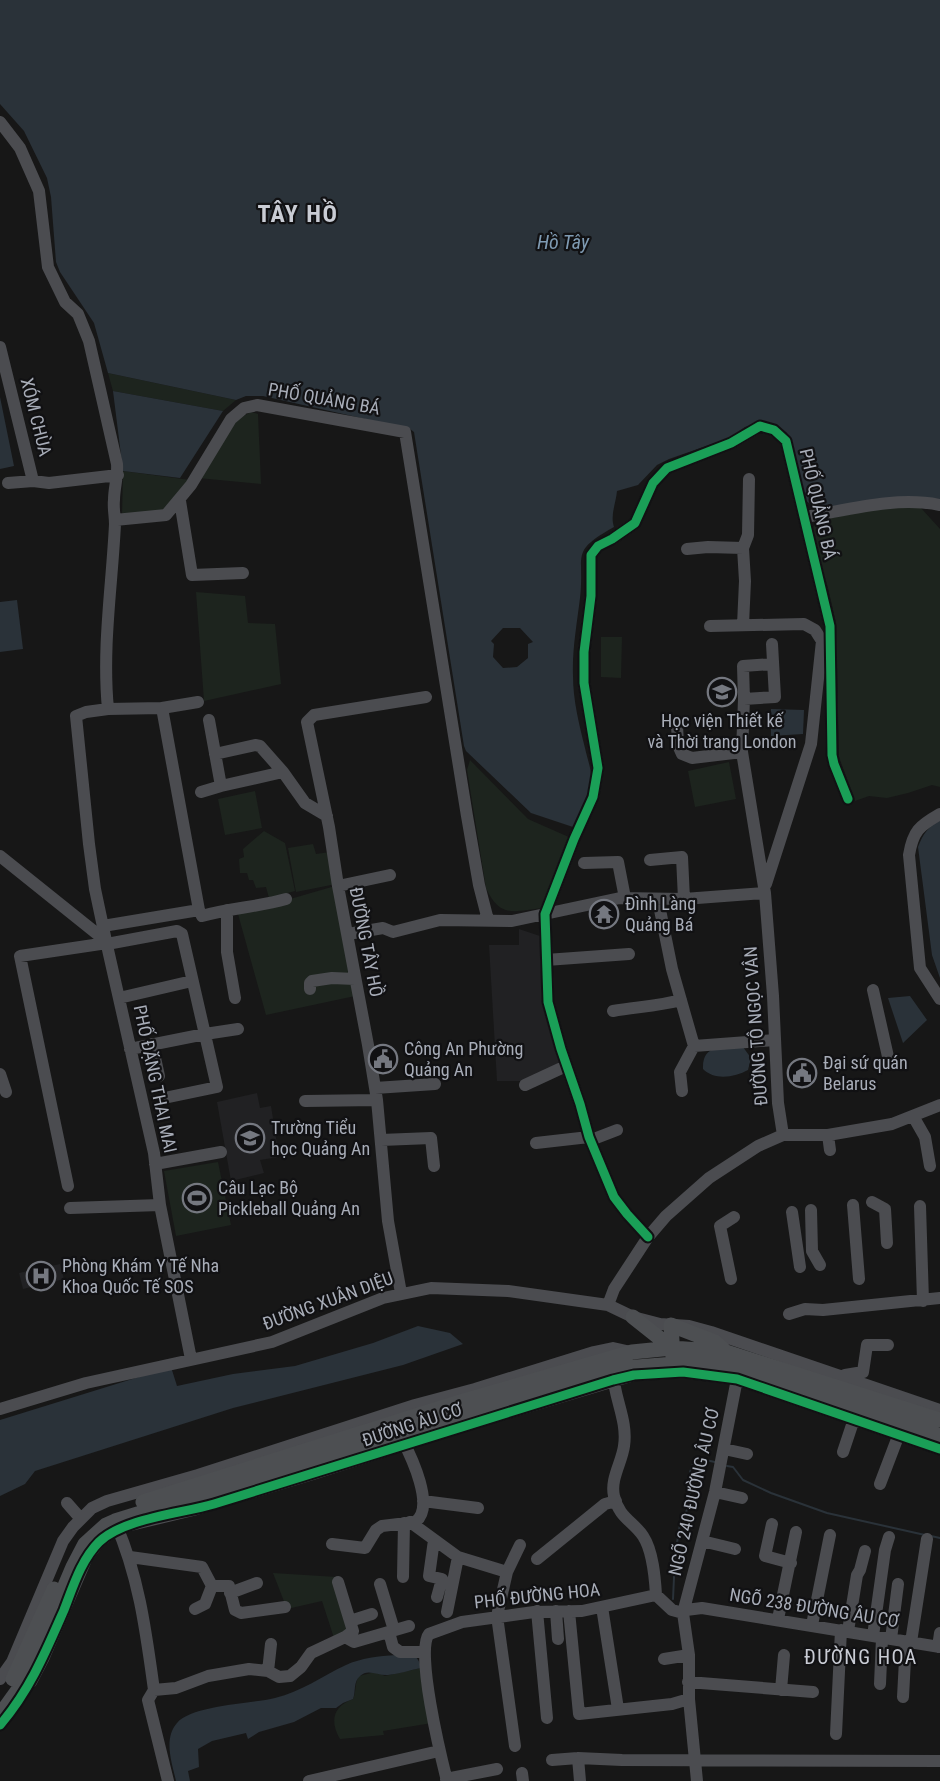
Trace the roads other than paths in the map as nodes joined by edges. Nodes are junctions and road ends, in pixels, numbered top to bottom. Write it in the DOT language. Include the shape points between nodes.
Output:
graph roads {
  1 [pos="0,122"];
  2 [pos="0,347"];
  3 [pos="118,475"];
  4 [pos="749,479"];
  5 [pos="33,481"];
  6 [pos="8,483"];
  7 [pos="180,501"];
  8 [pos="940,504"];
  9 [pos="805,517"];
  10 [pos="115,520"];
  11 [pos="743,548"];
  12 [pos="687,549"];
  13 [pos="243,573"];
  14 [pos="743,625"];
  15 [pos="710,626"];
  16 [pos="772,644"];
  17 [pos="773,664"];
  18 [pos="426,697"];
  19 [pos="744,699"];
  20 [pos="198,702"];
  21 [pos="162,708"];
  22 [pos="108,709"];
  23 [pos="209,720"];
  24 [pos="676,725"];
  25 [pos="742,752"];
  26 [pos="215,754"];
  27 [pos="283,772"];
  28 [pos="221,786"];
  29 [pos="201,792"];
  30 [pos="848,800"];
  31 [pos="940,814"];
  32 [pos="327,816"];
  33 [pos="0,856"];
  34 [pos="650,860"];
  35 [pos="584,863"];
  36 [pos="390,875"];
  37 [pos="338,886"];
  38 [pos="764,891"];
  39 [pos="625,898"];
  40 [pos="286,899"];
  41 [pos="684,899"];
  42 [pos="658,900"];
  43 [pos="227,909"];
  44 [pos="199,910"];
  45 [pos="545,914"];
  46 [pos="488,920"];
  47 [pos="103,926"];
  48 [pos="348,934"];
  49 [pos="106,943"];
  50 [pos="629,954"];
  51 [pos="546,960"];
  52 [pos="355,979"];
  53 [pos="192,981"];
  54 [pos="310,989"];
  55 [pos="873,990"];
  56 [pos="119,998"];
  57 [pos="235,998"];
  58 [pos="940,999"];
  59 [pos="681,1000"];
  60 [pos="613,1011"];
  61 [pos="238,1029"];
  62 [pos="206,1034"];
  63 [pos="775,1040"];
  64 [pos="152,1044"];
  65 [pos="694,1046"];
  66 [pos="130,1049"];
  67 [pos="889,1061"];
  68 [pos="567,1066"];
  69 [pos="0,1074"];
  70 [pos="159,1076"];
  71 [pos="435,1084"];
  72 [pos="525,1085"];
  73 [pos="682,1091"];
  74 [pos="6,1092"];
  75 [pos="376,1094"];
  76 [pos="169,1097"];
  77 [pos="305,1101"];
  78 [pos="940,1105"];
  79 [pos="913,1116"];
  80 [pos="617,1130"];
  81 [pos="783,1135"];
  82 [pos="828,1135"];
  83 [pos="590,1139"];
  84 [pos="926,1139"];
  85 [pos="381,1140"];
  86 [pos="940,1142"];
  87 [pos="536,1143"];
  88 [pos="830,1150"];
  89 [pos="221,1152"];
  90 [pos="155,1164"];
  91 [pos="930,1166"];
  92 [pos="434,1167"];
  93 [pos="68,1186"];
  94 [pos="872,1202"];
  95 [pos="160,1205"];
  96 [pos="853,1205"];
  97 [pos="920,1206"];
  98 [pos="70,1208"];
  99 [pos="811,1210"];
  100 [pos="792,1212"];
  101 [pos="734,1217"];
  102 [pos="648,1236"];
  103 [pos="887,1243"];
  104 [pos="820,1265"];
  105 [pos="800,1267"];
  106 [pos="731,1279"];
  107 [pos="859,1279"];
  108 [pos="401,1293"];
  109 [pos="940,1298"];
  110 [pos="923,1300"];
  111 [pos="608,1305"];
  112 [pos="789,1314"];
  113 [pos="633,1317"];
  114 [pos="671,1325"];
  115 [pos="734,1342"];
  116 [pos="888,1345"];
  117 [pos="632,1352"];
  118 [pos="673,1355"];
  119 [pos="191,1359"];
  120 [pos="613,1375"];
  121 [pos="840,1376"];
  122 [pos="737,1379"];
  123 [pos="462,1407"];
  124 [pos="0,1409"];
  125 [pos="854,1419"];
  126 [pos="936,1423"];
  127 [pos="899,1434"];
  128 [pos="402,1439"];
  129 [pos="724,1449"];
  130 [pos="940,1449"];
  131 [pos="843,1452"];
  132 [pos="747,1454"];
  133 [pos="880,1484"];
  134 [pos="715,1492"];
  135 [pos="742,1498"];
  136 [pos="616,1501"];
  137 [pos="423,1502"];
  138 [pos="67,1503"];
  139 [pos="478,1508"];
  140 [pos="81,1519"];
  141 [pos="407,1523"];
  142 [pos="772,1524"];
  143 [pos="116,1525"];
  144 [pos="796,1532"];
  145 [pos="830,1534"];
  146 [pos="889,1537"];
  147 [pos="927,1539"];
  148 [pos="434,1540"];
  149 [pos="702,1542"];
  150 [pos="332,1544"];
  151 [pos="520,1545"];
  152 [pos="735,1550"];
  153 [pos="865,1551"];
  154 [pos="130,1557"];
  155 [pos="458,1557"];
  156 [pos="537,1559"];
  157 [pos="791,1563"];
  158 [pos="507,1572"];
  159 [pos="403,1577"];
  160 [pos="338,1582"];
  161 [pos="257,1583"];
  162 [pos="380,1584"];
  163 [pos="898,1584"];
  164 [pos="212,1586"];
  165 [pos="230,1593"];
  166 [pos="656,1595"];
  167 [pos="437,1597"];
  168 [pos="285,1607"];
  169 [pos="602,1607"];
  170 [pos="195,1610"];
  171 [pos="537,1611"];
  172 [pos="556,1611"];
  173 [pos="569,1611"];
  174 [pos="447,1612"];
  175 [pos="683,1613"];
  176 [pos="372,1614"];
  177 [pos="497,1617"];
  178 [pos="778,1619"];
  179 [pos="350,1621"];
  180 [pos="812,1625"];
  181 [pos="409,1626"];
  182 [pos="392,1631"];
  183 [pos="844,1631"];
  184 [pos="940,1633"];
  185 [pos="345,1636"];
  186 [pos="882,1638"];
  187 [pos="558,1639"];
  188 [pos="908,1642"];
  189 [pos="271,1644"];
  190 [pos="939,1647"];
  191 [pos="424,1652"];
  192 [pos="689,1655"];
  193 [pos="784,1655"];
  194 [pos="664,1659"];
  195 [pos="268,1671"];
  196 [pos="0,1679"];
  197 [pos="688,1682"];
  198 [pos="880,1684"];
  199 [pos="24,1688"];
  200 [pos="154,1690"];
  201 [pos="780,1690"];
  202 [pos="813,1692"];
  203 [pos="903,1697"];
  204 [pos="0,1698"];
  205 [pos="689,1699"];
  206 [pos="624,1708"];
  207 [pos="0,1715"];
  208 [pos="547,1718"];
  209 [pos="0,1725"];
  210 [pos="836,1734"];
  211 [pos="514,1746"];
  212 [pos="439,1751"];
  213 [pos="578,1758"];
  214 [pos="695,1759"];
  215 [pos="552,1760"];
  216 [pos="940,1761"];
  217 [pos="497,1769"];
  218 [pos="446,1780"];
  219 [pos="168,1781"];
  220 [pos="309,1781"];
  221 [pos="580,1781"];
  222 [pos="697,1781"];
  1 -- 3 [label="street" via="10,133 39,191 48,267 65,302 78,314 89,341"];
  2 -- 5 [label="street, XÓM CHÙA"];
  3 -- 5 [label="street, XÓM CHÙA" via="49,483"];
  3 -- 10 [label="street"];
  4 -- 11 [label="street" via="748,535"];
  5 -- 6 [label="street"];
  7 -- 10 [label="street, PHỐ QUẢNG BÁ" via="166,515"];
  7 -- 13 [label="street" via="192,575"];
  7 -- 46 [label="street, PHỐ QUẢNG BÁ" via="231,419 243,408 257,405 403,431 407,435 467,816"];
  8 -- 9 [label="street, PHỐ QUẢNG BÁ" via="889,503"];
  9 -- 30 [label="street, PHỐ QUẢNG BÁ" via="830,626 832,755"];
  9 -- 45 [label="street, PHỐ QUẢNG BÁ" via="786,441 774,430 760,426 731,443 667,468 653,483 635,523 598,546 591,555 584,683 598,768 593,797"];
  10 -- 22 [label="street" via="105,680"];
  11 -- 12 [label="street"];
  11 -- 14 [label="street"];
  14 -- 15 [label="street"];
  14 -- 38 [label="street" via="804,624 815,630 822,641 811,744"];
  16 -- 17 [label="street"];
  17 -- 19 [label="street, ĐƯỜNG TÔ NGỌC VÂN" via="743,666"];
  17 -- 19 [label="street" via="775,697"];
  18 -- 32 [label="street, ĐƯỜNG TÂY HỒ" via="314,715 309,719"];
  19 -- 25 [label="street, ĐƯỜNG TÔ NGỌC VÂN"];
  20 -- 21 [label="street"];
  21 -- 22 [label="street"];
  21 -- 44 [label="street"];
  22 -- 47 [label="street, PHỐ ĐẶNG THAI MAI" via="76,716 89,844"];
  23 -- 26 [label="street"];
  24 -- 25 [label="street" via="682,754 692,758"];
  25 -- 38 [label="street, ĐƯỜNG TÔ NGỌC VÂN"];
  26 -- 27 [label="street" via="258,745"];
  26 -- 28 [label="street"];
  27 -- 28 [label="street"];
  27 -- 32 [label="street" via="305,802"];
  28 -- 29 [label="street"];
  31 -- 58 [label="street" via="921,824 911,840 909,855 920,968"];
  32 -- 37 [label="street, ĐƯỜNG TÂY HỒ"];
  33 -- 49 [label="street"];
  34 -- 41 [label="street" via="682,857"];
  35 -- 39 [label="street" via="618,862"];
  36 -- 37 [label="street"];
  37 -- 48 [label="street, ĐƯỜNG TÂY HỒ"];
  38 -- 41 [label="street"];
  38 -- 63 [label="street, ĐƯỜNG TÔ NGỌC VÂN"];
  39 -- 42 [label="street"];
  39 -- 45 [label="street"];
  40 -- 43 [label="street"];
  41 -- 42 [label="street"];
  42 -- 59 [label="street"];
  43 -- 44 [label="street" via="202,916"];
  43 -- 57 [label="street" via="227,952"];
  44 -- 47 [label="street"];
  45 -- 46 [label="street" via="512,921"];
  45 -- 51 [label="street"];
  46 -- 48 [label="street" via="440,920 393,932 383,928"];
  47 -- 49 [label="street, PHỐ ĐẶNG THAI MAI"];
  48 -- 52 [label="street, ĐƯỜNG TÂY HỒ"];
  49 -- 53 [label="street" via="180,931"];
  49 -- 56 [label="street, PHỐ ĐẶNG THAI MAI"];
  49 -- 93 [label="street" via="20,956"];
  50 -- 51 [label="street"];
  51 -- 68 [label="street" via="548,1002"];
  52 -- 54 [label="street" via="312,981"];
  52 -- 75 [label="street, ĐƯỜNG TÂY HỒ"];
  53 -- 56 [label="street"];
  53 -- 62 [label="street"];
  55 -- 67 [label="street"];
  56 -- 66 [label="street, PHỐ ĐẶNG THAI MAI"];
  59 -- 60 [label="street"];
  59 -- 65 [label="street"];
  61 -- 62 [label="street"];
  62 -- 64 [label="street"];
  62 -- 76 [label="street" via="217,1087"];
  63 -- 65 [label="street"];
  63 -- 81 [label="street, ĐƯỜNG TÔ NGỌC VÂN"];
  64 -- 66 [label="street"];
  64 -- 70 [label="street"];
  65 -- 73 [label="street" via="680,1072"];
  66 -- 90 [label="street, PHỐ ĐẶNG THAI MAI"];
  68 -- 72 [label="street"];
  68 -- 83 [label="street"];
  69 -- 74 [label="street"];
  71 -- 75 [label="street"];
  75 -- 77 [label="street"];
  75 -- 85 [label="street, ĐƯỜNG TÂY HỒ"];
  78 -- 79 [label="street"];
  79 -- 82 [label="street" via="892,1124"];
  79 -- 84 [label="street"];
  80 -- 83 [label="street"];
  81 -- 82 [label="street"];
  81 -- 102 [label="street" via="723,1167"];
  82 -- 88 [label="street"];
  83 -- 87 [label="street"];
  83 -- 102 [label="street" via="614,1197"];
  84 -- 86 [label="street"];
  84 -- 91 [label="street"];
  85 -- 92 [label="street" via="431,1138"];
  85 -- 108 [label="street, ĐƯỜNG TÂY HỒ" via="388,1221"];
  89 -- 90 [label="street"];
  90 -- 95 [label="street, PHỐ ĐẶNG THAI MAI"];
  94 -- 103 [label="street" via="885,1209"];
  95 -- 98 [label="street"];
  95 -- 119 [label="street, PHỐ ĐẶNG THAI MAI"];
  96 -- 107 [label="street"];
  97 -- 110 [label="street"];
  99 -- 104 [label="street" via="812,1251"];
  100 -- 105 [label="street"];
  101 -- 106 [label="street" via="720,1226"];
  102 -- 111 [label="street"];
  108 -- 111 [label="street, ĐƯỜNG XUÂN DIỆU" via="431,1288 501,1291"];
  108 -- 119 [label="street, ĐƯỜNG XUÂN DIỆU" via="272,1342"];
  109 -- 110 [label="street"];
  110 -- 112 [label="street" via="811,1308"];
  111 -- 113 [label="street, ĐƯỜNG XUÂN DIỆU"];
  113 -- 114 [label="street, ĐƯỜNG XUÂN DIỆU"];
  113 -- 117 [label="main road" via="641,1333"];
  113 -- 118 [label="main road"];
  114 -- 115 [label="main road" via="715,1342"];
  114 -- 118 [label="main road"];
  115 -- 118 [label="main road, ĐƯỜNG ÂU CƠ"];
  115 -- 121 [label="street, ĐƯỜNG ÂU CƠ"];
  115 -- 126 [label="main road, ĐƯỜNG ÂU CƠ"];
  116 -- 121 [label="street" via="867,1345 863,1372"];
  117 -- 118 [label="main road, ĐƯỜNG ÂU CƠ"];
  117 -- 123 [label="main road, ĐƯỜNG ÂU CƠ"];
  117 -- 140 [label="street, ĐƯỜNG ÂU CƠ" via="613,1348 594,1352 415,1405 107,1501"];
  118 -- 120 [label="main road, ĐƯỜNG ÂU CƠ"];
  118 -- 126 [label="main road, ĐƯỜNG ÂU CƠ"];
  119 -- 124 [label="street, ĐƯỜNG XUÂN DIỆU" via="86,1383"];
  120 -- 122 [label="street, ĐƯỜNG ÂU CƠ" via="683,1372"];
  120 -- 123 [label="main road, ĐƯỜNG ÂU CƠ"];
  120 -- 128 [label="street, ĐƯỜNG ÂU CƠ"];
  120 -- 136 [label="street" via="625,1436 614,1485"];
  121 -- 126 [label="street, ĐƯỜNG ÂU CƠ"];
  122 -- 125 [label="street, ĐƯỜNG ÂU CƠ"];
  122 -- 129 [label="street, NGÕ 240 ĐƯỜNG ÂU CƠ"];
  123 -- 128 [label="main road, ĐƯỜNG ÂU CƠ"];
  123 -- 204 [label="main road, ĐƯỜNG ÂU CƠ" via="123,1508 98,1519 85,1529 73,1547 20,1666"];
  125 -- 127 [label="street, ĐƯỜNG ÂU CƠ"];
  125 -- 131 [label="street"];
  127 -- 130 [label="street, ĐƯỜNG ÂU CƠ"];
  127 -- 133 [label="street"];
  128 -- 137 [label="street"];
  128 -- 143 [label="main road, ĐƯỜNG ÂU CƠ"];
  129 -- 132 [label="street"];
  129 -- 134 [label="street, NGÕ 240 ĐƯỜNG ÂU CƠ"];
  134 -- 135 [label="street"];
  134 -- 149 [label="street, NGÕ 240 ĐƯỜNG ÂU CƠ"];
  136 -- 156 [label="street" via="605,1504"];
  136 -- 166 [label="street" via="625,1518 645,1539"];
  137 -- 139 [label="street"];
  137 -- 141 [label="street" via="420,1519"];
  138 -- 140 [label="street"];
  140 -- 196 [label="street, ĐƯỜNG ÂU CƠ" via="63,1541 12,1662"];
  141 -- 148 [label="street"];
  141 -- 150 [label="street" via="376,1530 365,1548"];
  141 -- 159 [label="street"];
  142 -- 157 [label="street" via="765,1556"];
  143 -- 154 [label="street"];
  143 -- 199 [label="main road, ĐƯỜNG ÂU CƠ" via="92,1537 80,1554"];
  144 -- 157 [label="street"];
  145 -- 180 [label="street"];
  146 -- 186 [label="street" via="885,1550"];
  147 -- 188 [label="street"];
  148 -- 155 [label="street"];
  148 -- 167 [label="street" via="429,1576 442,1579"];
  149 -- 152 [label="street"];
  149 -- 175 [label="street, NGÕ 240 ĐƯỜNG ÂU CƠ"];
  151 -- 158 [label="street"];
  153 -- 183 [label="street"];
  154 -- 164 [label="street" via="202,1567"];
  154 -- 200 [label="street"];
  155 -- 158 [label="street"];
  155 -- 174 [label="street"];
  157 -- 178 [label="street"];
  158 -- 177 [label="street"];
  160 -- 179 [label="street"];
  161 -- 165 [label="street"];
  162 -- 182 [label="street"];
  163 -- 186 [label="street"];
  164 -- 165 [label="street" via="229,1586"];
  164 -- 170 [label="street" via="205,1604"];
  165 -- 168 [label="street" via="235,1610 241,1613"];
  166 -- 169 [label="street, PHỐ ĐƯỜNG HOA"];
  166 -- 175 [label="street" via="672,1610"];
  169 -- 173 [label="street, PHỐ ĐƯỜNG HOA"];
  169 -- 206 [label="street"];
  171 -- 172 [label="street, PHỐ ĐƯỜNG HOA"];
  171 -- 177 [label="street, PHỐ ĐƯỜNG HOA"];
  171 -- 208 [label="street"];
  172 -- 173 [label="street, PHỐ ĐƯỜNG HOA"];
  172 -- 187 [label="street"];
  173 -- 206 [label="street" via="574,1715"];
  175 -- 178 [label="street, NGÕ 238 ĐƯỜNG ÂU CƠ" via="702,1608"];
  175 -- 192 [label="street"];
  176 -- 179 [label="street"];
  177 -- 191 [label="street, PHỐ ĐƯỜNG HOA" via="462,1622 429,1634"];
  177 -- 211 [label="street"];
  178 -- 180 [label="street, NGÕ 238 ĐƯỜNG ÂU CƠ"];
  179 -- 185 [label="street" via="353,1631"];
  180 -- 183 [label="street, NGÕ 238 ĐƯỜNG ÂU CƠ"];
  181 -- 182 [label="street"];
  182 -- 185 [label="street" via="354,1642"];
  182 -- 191 [label="street" via="393,1647 400,1652"];
  183 -- 186 [label="street, NGÕ 238 ĐƯỜNG ÂU CƠ"];
  183 -- 210 [label="street"];
  184 -- 190 [label="street"];
  185 -- 195 [label="street" via="311,1653 290,1676 279,1677"];
  186 -- 188 [label="street, NGÕ 238 ĐƯỜNG ÂU CƠ"];
  186 -- 198 [label="street"];
  188 -- 190 [label="street, NGÕ 238 ĐƯỜNG ÂU CƠ"];
  188 -- 203 [label="street"];
  189 -- 195 [label="street"];
  191 -- 212 [label="street"];
  192 -- 194 [label="street"];
  192 -- 197 [label="street"];
  193 -- 201 [label="street"];
  195 -- 200 [label="street" via="208,1676 176,1688"];
  197 -- 201 [label="street"];
  197 -- 205 [label="street"];
  199 -- 207 [label="main road, ĐƯỜNG ÂU CƠ"];
  199 -- 209 [label="street, ĐƯỜNG ÂU CƠ"];
  200 -- 219 [label="street" via="148,1700"];
  201 -- 202 [label="street"];
  205 -- 206 [label="street"];
  205 -- 214 [label="street"];
  212 -- 218 [label="street"];
  212 -- 220 [label="street"];
  213 -- 214 [label="street"];
  213 -- 215 [label="street"];
  213 -- 221 [label="street"];
  214 -- 216 [label="street"];
  214 -- 222 [label="street"];
  217 -- 218 [label="street"];
}
